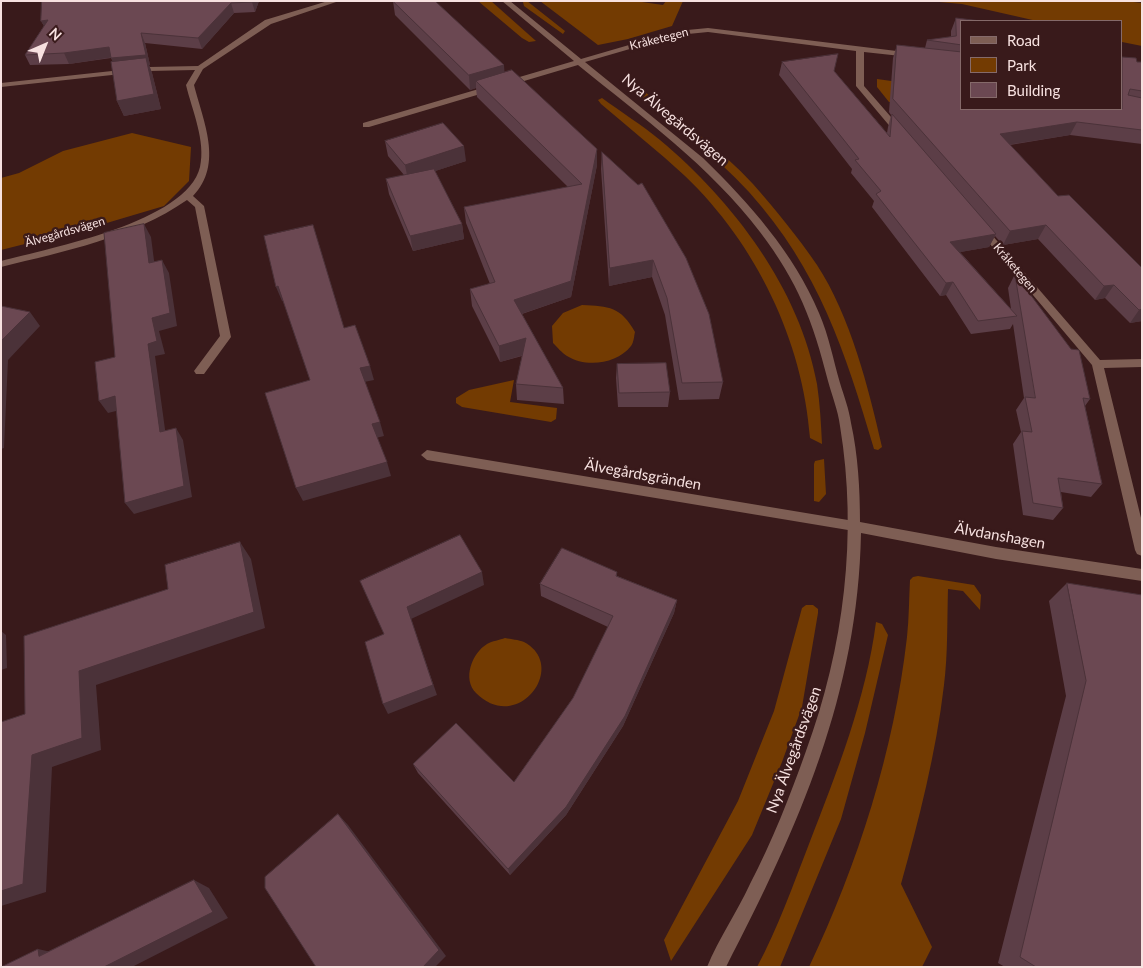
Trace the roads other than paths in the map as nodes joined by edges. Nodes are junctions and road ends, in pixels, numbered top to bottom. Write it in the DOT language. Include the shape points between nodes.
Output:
graph roads {
  1 [pos="336,1"];
  2 [pos="506,1"];
  3 [pos="860,50"];
  4 [pos="923,57"];
  5 [pos="579,62"];
  6 [pos="200,68"];
  7 [pos="1,85"];
  8 [pos="366,125"];
  9 [pos="905,139"];
  10 [pos="188,196"];
  11 [pos="976,222"];
  12 [pos="1,264"];
  13 [pos="1097,364"];
  14 [pos="1142,364"];
  15 [pos="200,372"];
  16 [pos="427,455"];
  17 [pos="854,526"];
  18 [pos="1142,550"];
  19 [pos="1142,575"];
  20 [pos="716,967"];
  1 -- 6 [label="street" via="268,22"];
  2 -- 5 [label="street, Nya Älvegårdsvägen"];
  3 -- 4 [label="street, Kråketegen"];
  3 -- 5 [label="street, Kråketegen" via="708,30 677,33"];
  3 -- 9 [label="street" via="860,86"];
  5 -- 8 [label="street"];
  5 -- 17 [label="street, Nya Älvegårdsvägen" via="727,185 763,230 799,287 813,311 824,342 846,424"];
  6 -- 7 [label="street" via="150,69"];
  6 -- 10 [label="street, Älvegårdsvägen" via="190,85 206,157 200,183"];
  10 -- 12 [label="street, Älvegårdsvägen" via="166,211 124,228"];
  10 -- 15 [label="street" via="199,206 226,337"];
  11 -- 13 [label="street, Kråketegen"];
  13 -- 14 [label="street"];
  13 -- 18 [label="street, Kråketegen"];
  16 -- 17 [label="street, Älvegårdsgränden"];
  17 -- 19 [label="street, Älvdanshagen" via="996,553"];
  17 -- 20 [label="street, Nya Älvegårdsvägen" via="849,602 839,667 826,716 770,862"];
}
